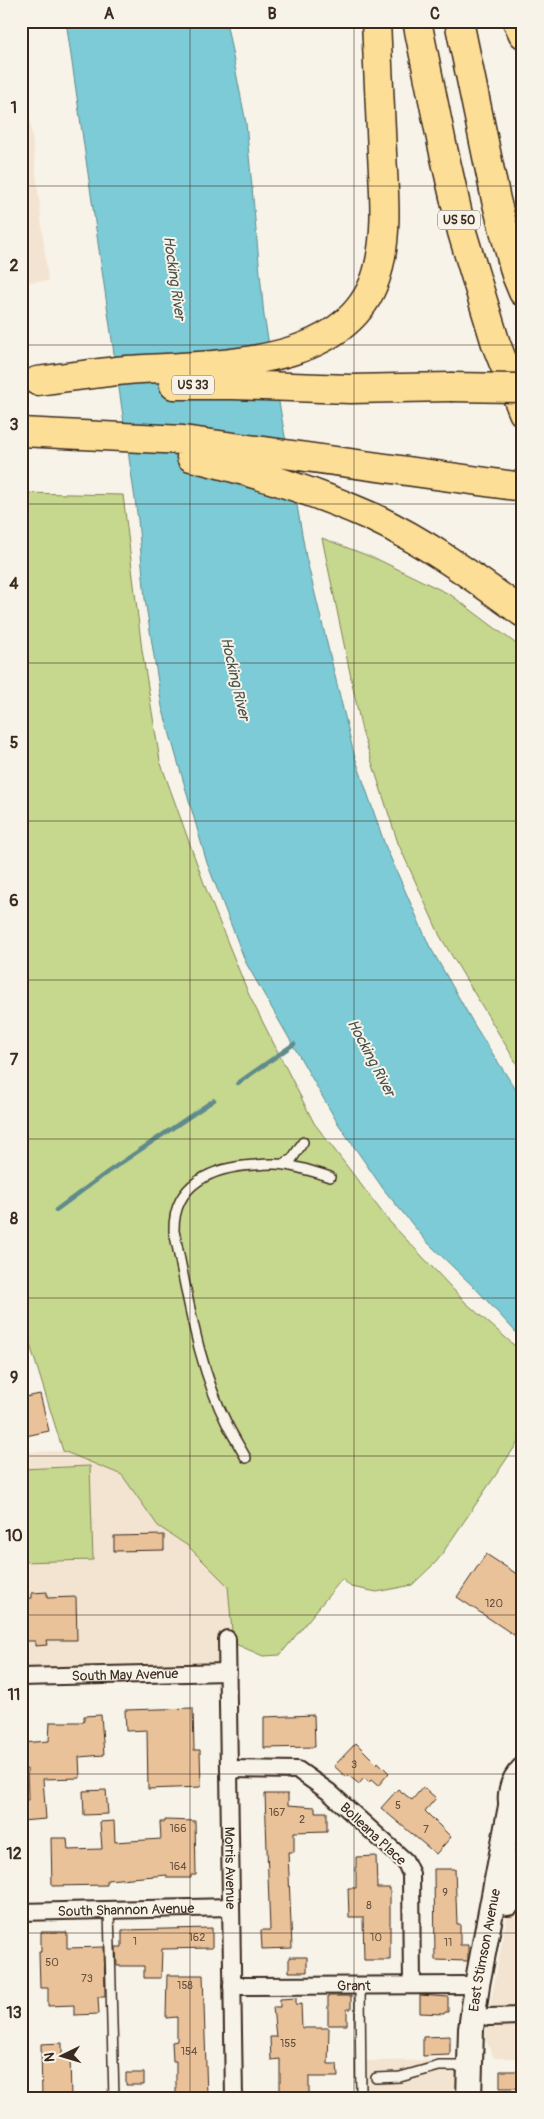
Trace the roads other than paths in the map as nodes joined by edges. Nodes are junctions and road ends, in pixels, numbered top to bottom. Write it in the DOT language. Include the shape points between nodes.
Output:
graph roads {
  1 [pos="376,21"];
  2 [pos="417,21"];
  3 [pos="458,21"];
  4 [pos="517,21"];
  5 [pos="523,34"];
  6 [pos="523,292"];
  7 [pos="29,380"];
  8 [pos="523,388"];
  9 [pos="523,412"];
  10 [pos="27,432"];
  11 [pos="123,438"];
  12 [pos="523,486"];
  13 [pos="523,613"];
  14 [pos="303,1142"];
  15 [pos="284,1164"];
  16 [pos="330,1176"];
  17 [pos="246,1458"];
  18 [pos="226,1639"];
  19 [pos="228,1672"];
  20 [pos="21,1678"];
  21 [pos="230,1769"];
  22 [pos="523,1770"];
  23 [pos="511,1806"];
  24 [pos="523,1828"];
  25 [pos="523,1861"];
  26 [pos="231,1907"];
  27 [pos="109,1910"];
  28 [pos="21,1912"];
  29 [pos="412,1985"];
  30 [pos="477,1985"];
  31 [pos="232,1986"];
  32 [pos="360,1986"];
  33 [pos="488,2016"];
  34 [pos="523,2016"];
  35 [pos="469,2066"];
  36 [pos="376,2078"];
  37 [pos="114,2098"];
  38 [pos="234,2098"];
  39 [pos="362,2098"];
  40 [pos="469,2098"];
  41 [pos="484,2098"];
  1 -- 7 [label="highway" via="384,232 378,271 354,316 305,346 257,361"];
  2 -- 9 [label="highway, US 50" via="462,232 496,344"];
  3 -- 6 [label="highway" via="496,200"];
  4 -- 5 [label="highway"];
  7 -- 8 [label="highway, US 33, bridge" via="137,386"];
  10 -- 11 [label="highway"];
  11 -- 12 [label="highway" via="183,440"];
  11 -- 13 [label="highway" via="153,450 247,470 372,518 411,538"];
  14 -- 15 [label="lane" via="292,1159"];
  15 -- 16 [label="lane"];
  15 -- 17 [label="lane" via="223,1168 203,1177 187,1190 176,1206 174,1218 174,1231 209,1380 226,1424"];
  18 -- 19 [label="street, Morris Avenue"];
  19 -- 20 [label="street, South May Avenue"];
  19 -- 21 [label="street, Morris Avenue"];
  21 -- 26 [label="street, Morris Avenue"];
  21 -- 29 [label="street, Bolleana Place" via="298,1770 329,1792 405,1861 411,1874"];
  22 -- 23 [label="main road, East Stimson Avenue" via="512,1789"];
  23 -- 24 [label="main road"];
  23 -- 30 [label="main road, East Stimson Avenue"];
  25 -- 33 [label="main road, East Stimson Avenue" via="511,1881"];
  26 -- 27 [label="street, South Shannon Avenue"];
  26 -- 31 [label="street, Morris Avenue"];
  27 -- 28 [label="street, South Shannon Avenue"];
  27 -- 37 [label="lane"];
  29 -- 30 [label="street, Grant"];
  29 -- 32 [label="street, Grant"];
  30 -- 35 [label="main road, East Stimson Avenue"];
  31 -- 32 [label="street, Grant"];
  31 -- 38 [label="street, Morris Avenue"];
  32 -- 39 [label="lane"];
  33 -- 34 [label="street"];
  33 -- 41 [label="main road, East Stimson Avenue"];
  35 -- 36 [label="lane" via="439,2066 400,2077"];
  35 -- 40 [label="main road, East Stimson Avenue"];
}
